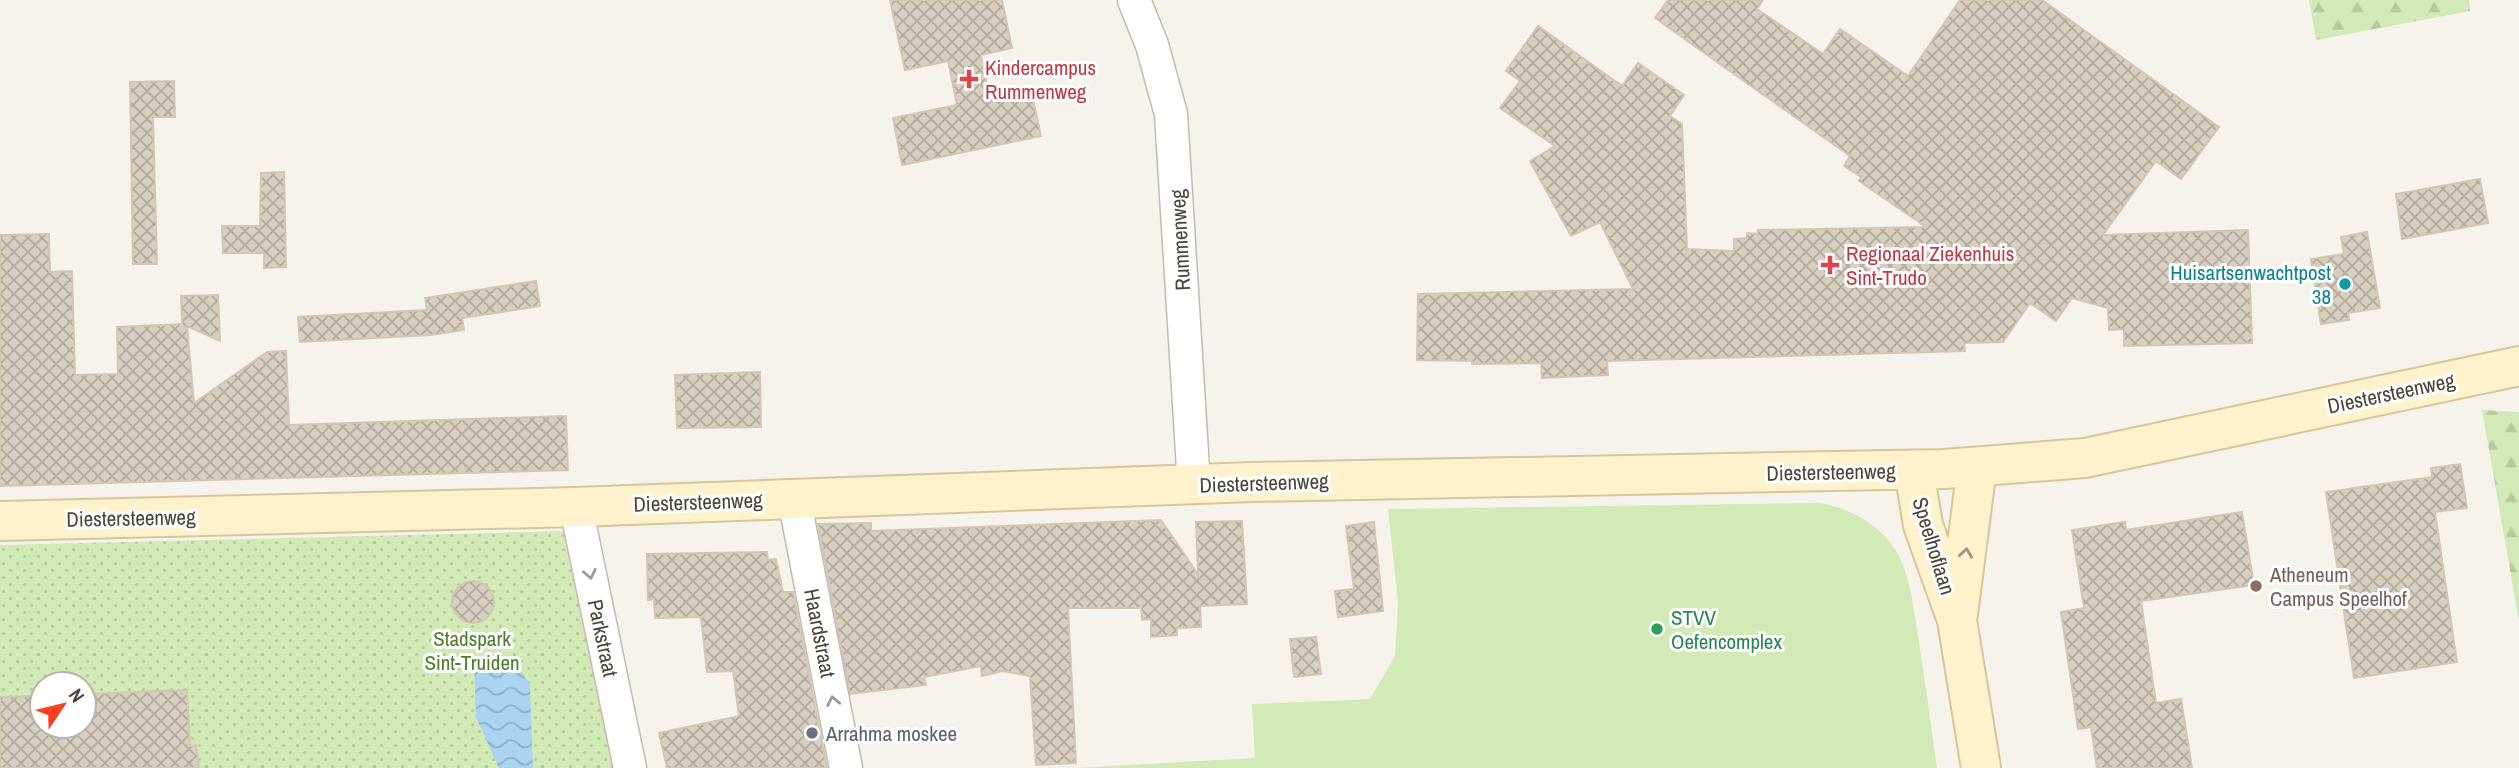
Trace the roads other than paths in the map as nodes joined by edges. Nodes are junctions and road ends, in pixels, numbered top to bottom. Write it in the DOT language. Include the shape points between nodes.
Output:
graph roads {
  1 [pos="1134,0"];
  2 [pos="2519,366"];
  3 [pos="1977,467"];
  4 [pos="1914,470"];
  5 [pos="1194,485"];
  6 [pos="794,498"];
  7 [pos="576,507"];
  8 [pos="0,521"];
  9 [pos="1957,620"];
  10 [pos="630,768"];
  11 [pos="846,768"];
  12 [pos="1981,768"];
  1 -- 5 [label="street, Rummenweg" via="1171,114"];
  2 -- 3 [label="main road, Diestersteenweg" via="2085,458"];
  3 -- 4 [label="main road, Diestersteenweg"];
  9 -- 3 [label="main road, Speelhoflaan, one-way"];
  4 -- 5 [label="main road, Diestersteenweg"];
  4 -- 9 [label="main road, Speelhoflaan" via="1923,524"];
  5 -- 6 [label="main road, Diestersteenweg"];
  6 -- 7 [label="main road, Diestersteenweg"];
  11 -- 6 [label="street, Haardstraat, one-way"];
  7 -- 8 [label="main road, Diestersteenweg"];
  7 -- 10 [label="street, Parkstraat, one-way"];
  9 -- 12 [label="main road, Speelhoflaan"];
}
